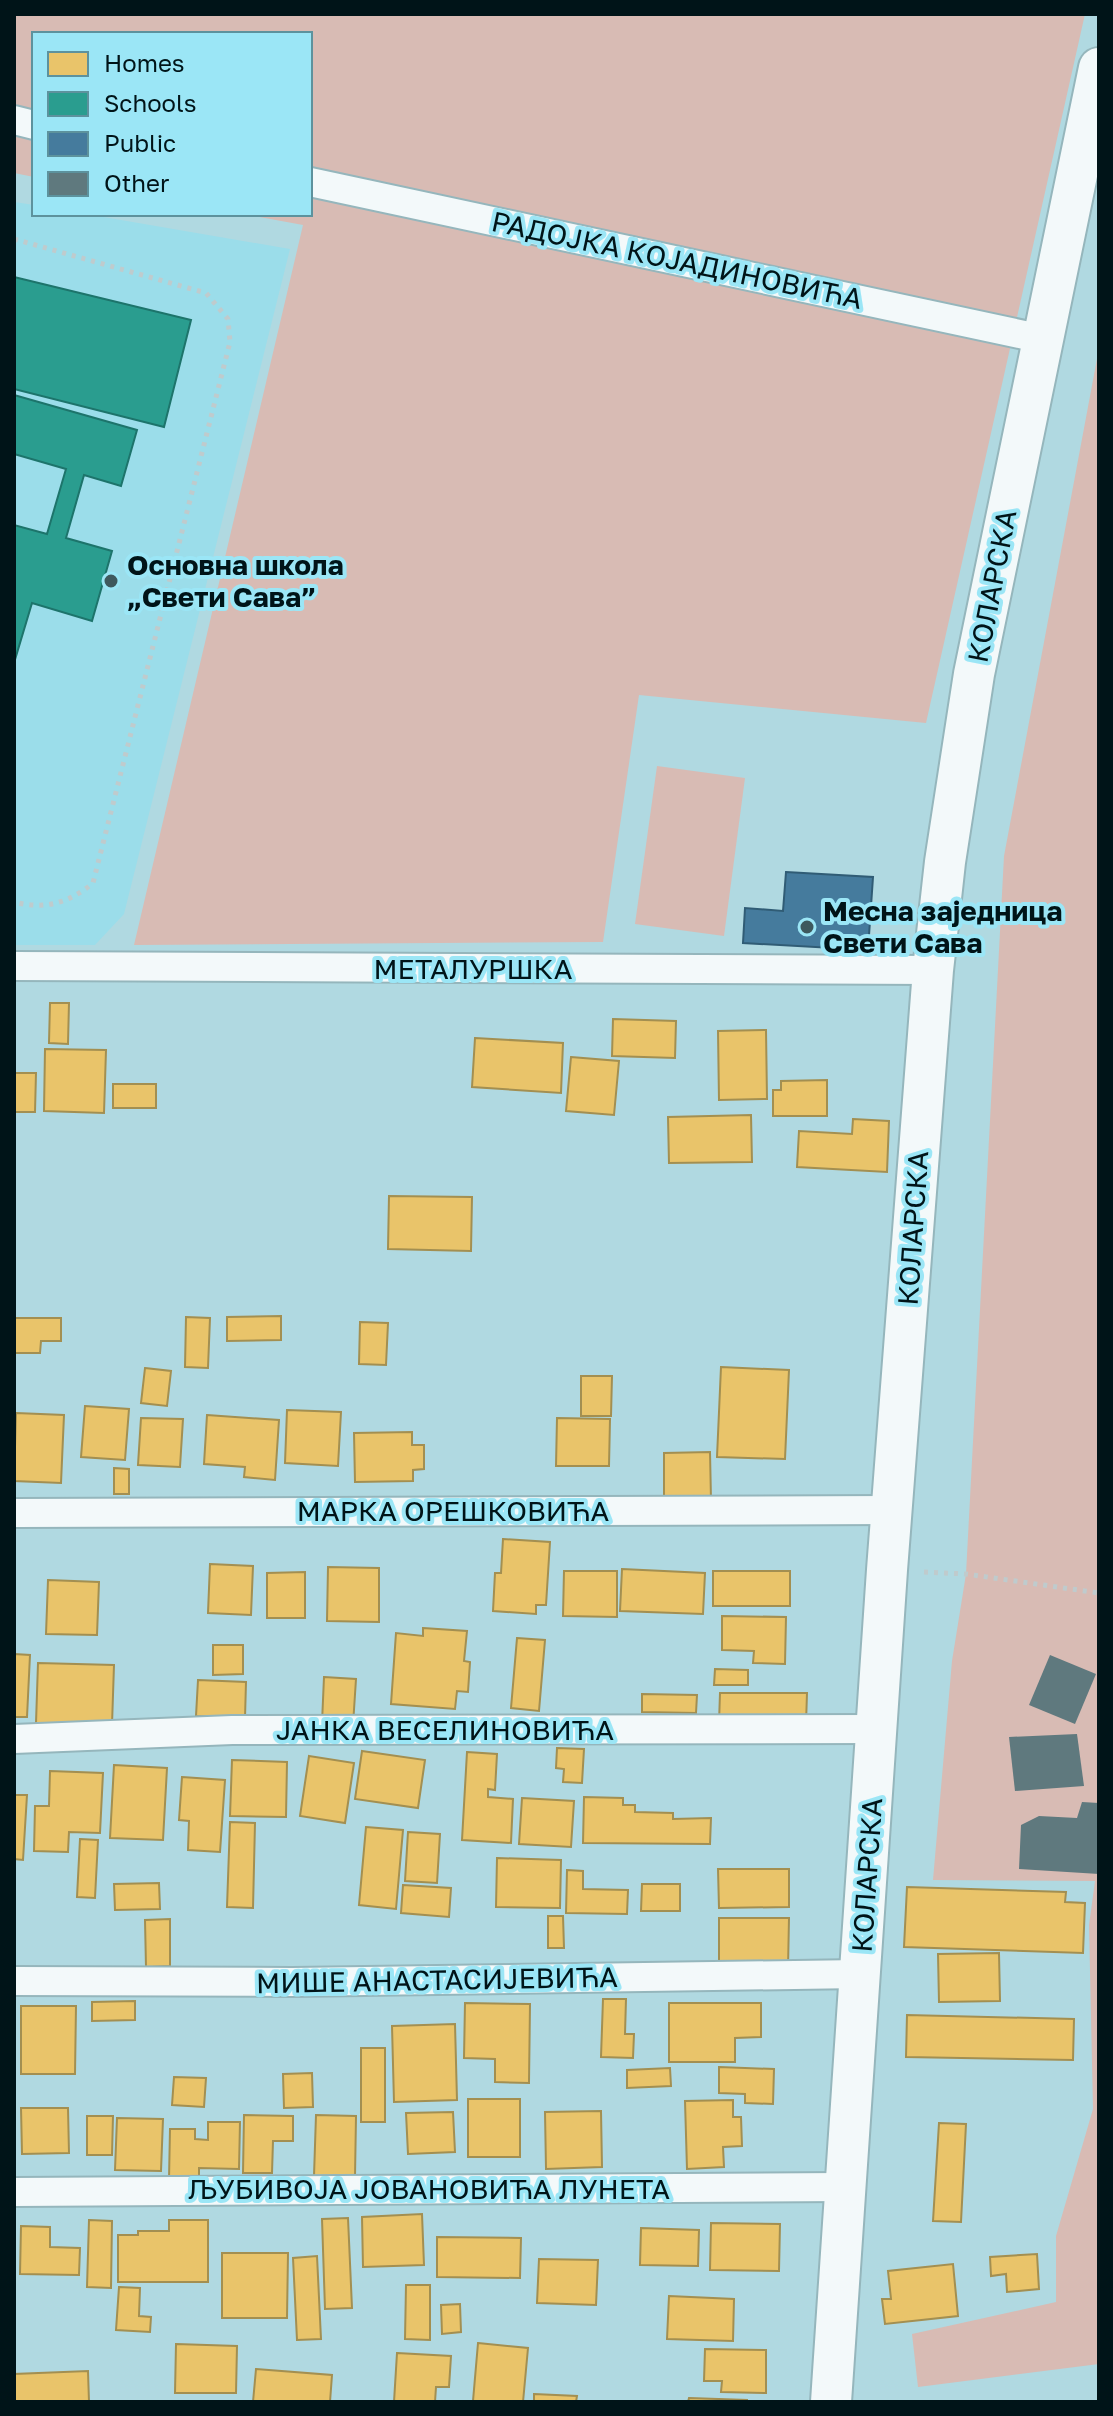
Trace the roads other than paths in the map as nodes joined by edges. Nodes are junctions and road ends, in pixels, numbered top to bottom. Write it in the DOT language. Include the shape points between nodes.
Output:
graph roads {
  1 [pos="1099,68"];
  2 [pos="312,182"];
  3 [pos="1043,339"];
  4 [pos="14,966"];
  5 [pos="933,970"];
  6 [pos="892,1510"];
  7 [pos="14,1513"];
  8 [pos="877,1729"];
  9 [pos="14,1739"];
  10 [pos="860,1974"];
  11 [pos="14,1981"];
  12 [pos="844,2187"];
  13 [pos="14,2192"];
  14 [pos="831,2402"];
  1 -- 3 [label="main road, КОЛАРСКА"];
  2 -- 3 [label="street, РАДОЈКА КОЈАДИНОВИЋА"];
  3 -- 5 [label="main road, КОЛАРСКА" via="974,674"];
  4 -- 5 [label="street, МЕТАЛУРШКА"];
  5 -- 6 [label="main road, КОЛАРСКА"];
  6 -- 7 [label="street, МАРКА ОРЕШКОВИЋА"];
  6 -- 8 [label="main road, КОЛАРСКА"];
  8 -- 9 [label="street, ЈАНКА ВЕСЕЛИНОВИЋА" via="232,1730"];
  8 -- 10 [label="main road, КОЛАРСКА"];
  10 -- 11 [label="street, МИШЕ АНАСТАСИЈЕВИЋА"];
  10 -- 12 [label="main road, КОЛАРСКА"];
  12 -- 13 [label="street, ЉУБИВОЈА ЈОВАНОВИЋА ЛУНЕТА"];
  12 -- 14 [label="main road, КОЛАРСКА"];
}
